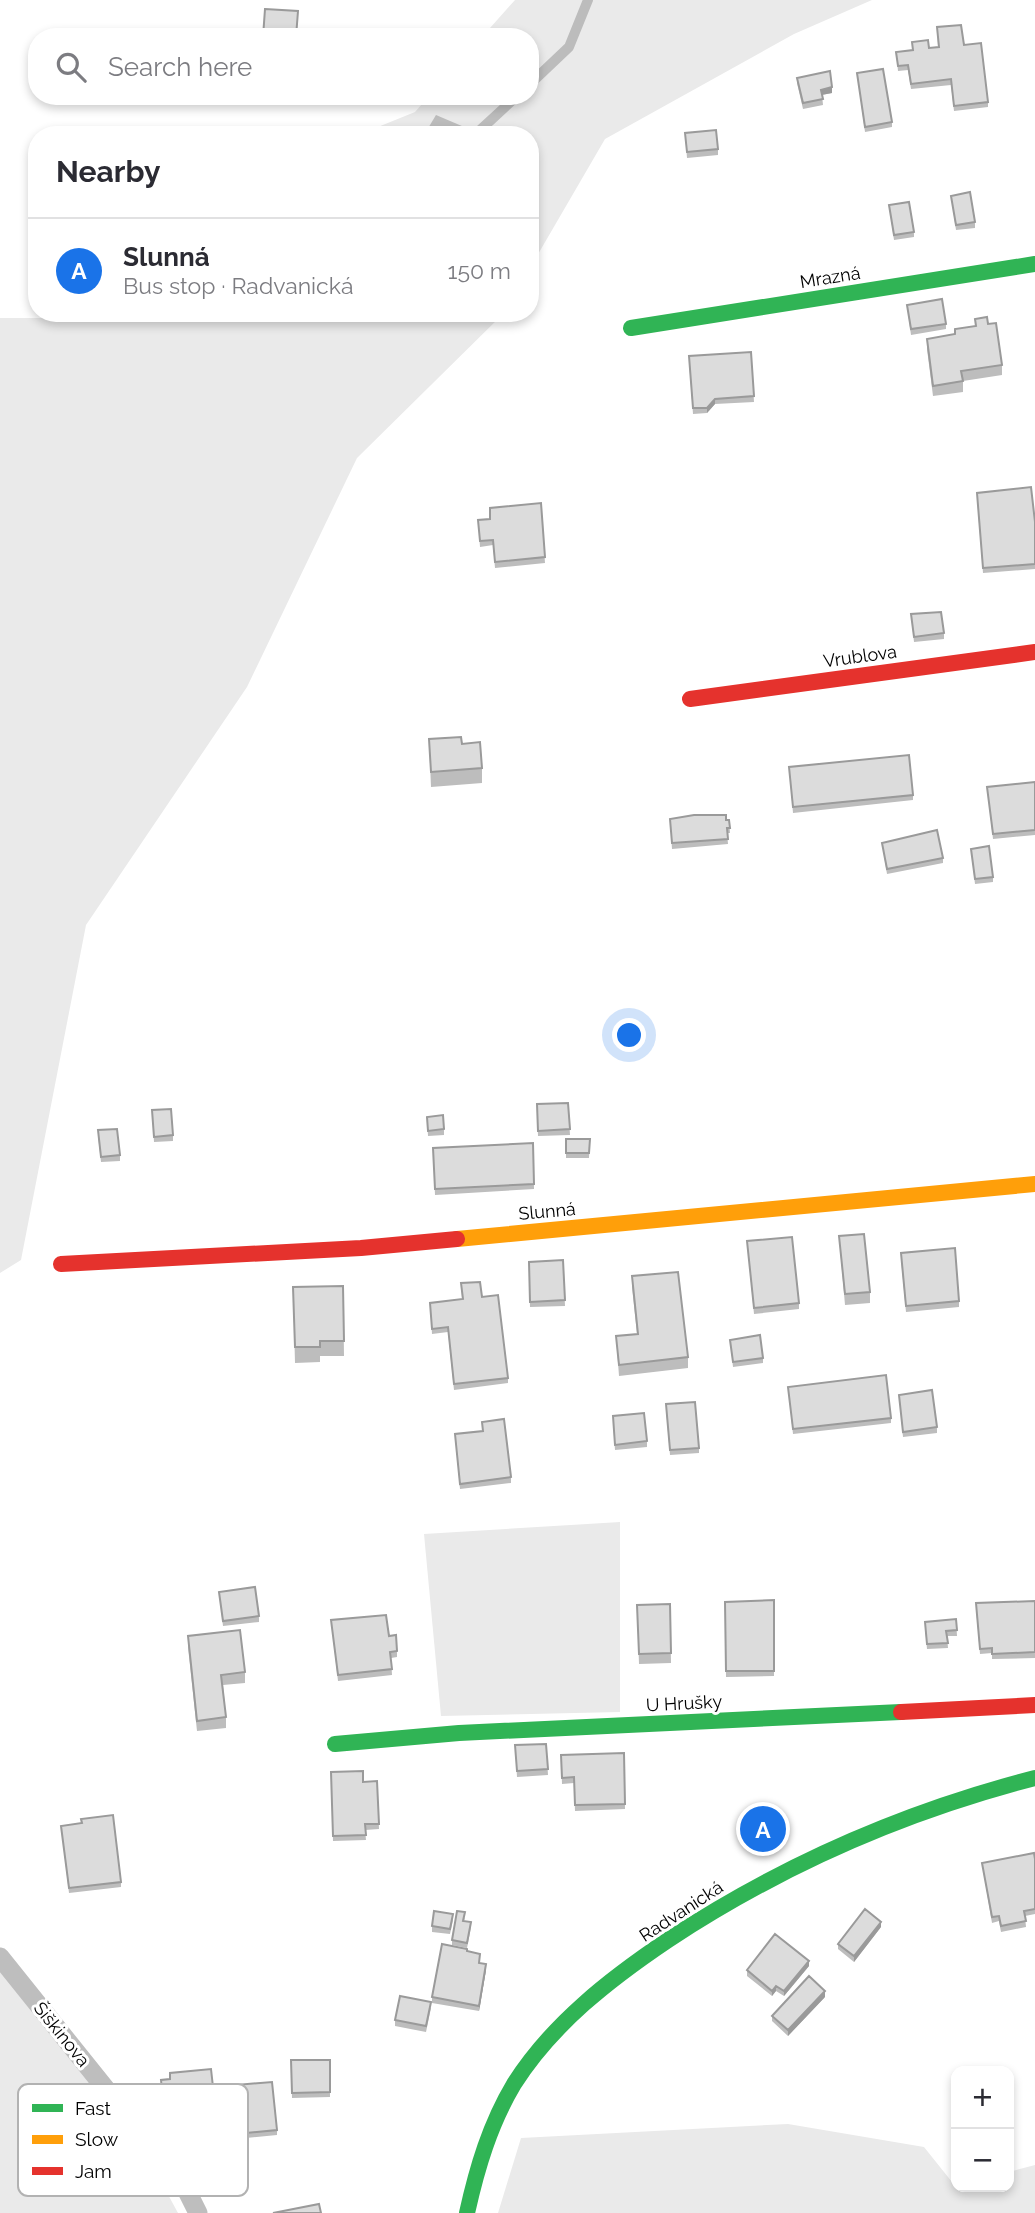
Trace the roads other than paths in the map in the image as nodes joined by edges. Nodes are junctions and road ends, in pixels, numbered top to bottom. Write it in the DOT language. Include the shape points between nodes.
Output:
graph roads {
  1 [pos="1035,264"];
  2 [pos="631,328"];
  3 [pos="1035,652"];
  4 [pos="691,699"];
  5 [pos="1035,1184"];
  6 [pos="61,1264"];
  7 [pos="1035,1705"];
  8 [pos="335,1744"];
  9 [pos="1035,1778"];
  10 [pos="0,1957"];
  11 [pos="102,2084"];
  12 [pos="190,2196"];
  13 [pos="198,2213"];
  14 [pos="467,2213"];
  1 -- 2 [label="street, Mrazná"];
  3 -- 4 [label="street, Vrublova"];
  5 -- 6 [label="street, Slunná" via="361,1248"];
  7 -- 8 [label="street, U Hrušky" via="459,1733"];
  9 -- 14 [label="street, Radvanická" via="930,1807 822,1853 726,1903 616,1977 542,2047 511,2089 484,2149"];
  10 -- 11 [label="lane, Šiškinova"];
  12 -- 13 [label="lane, Šiškinova"];
}
